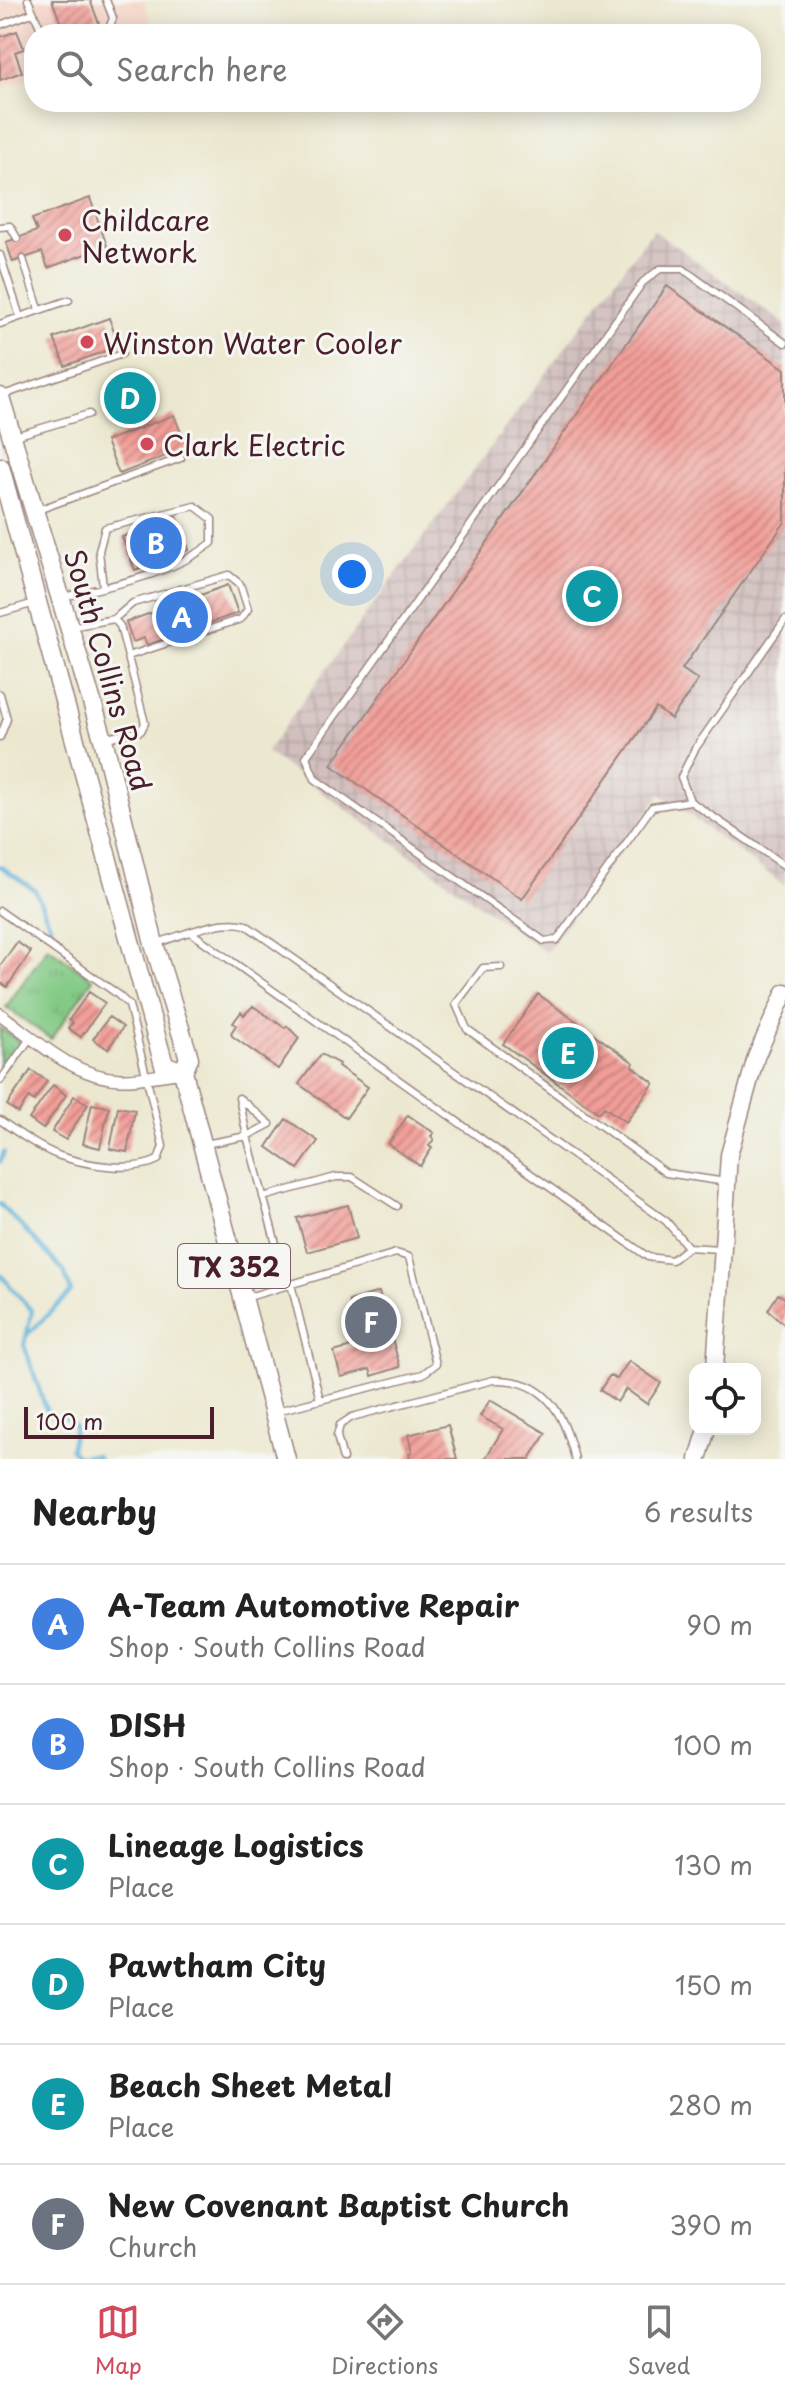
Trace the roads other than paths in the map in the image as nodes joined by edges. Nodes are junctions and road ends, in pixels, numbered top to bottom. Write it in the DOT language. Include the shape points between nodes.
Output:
graph roads {
  1 [pos="28,0"];
  2 [pos="106,0"];
  3 [pos="32,13"];
  4 [pos="38,24"];
  5 [pos="111,24"];
  6 [pos="0,25"];
  7 [pos="0,227"];
  8 [pos="17,238"];
  9 [pos="0,255"];
  10 [pos="23,259"];
  11 [pos="69,300"];
  12 [pos="39,309"];
  13 [pos="20,317"];
  14 [pos="0,324"];
  15 [pos="785,343"];
  16 [pos="122,354"];
  17 [pos="0,397"];
  18 [pos="89,414"];
  19 [pos="12,437"];
  20 [pos="181,458"];
  21 [pos="21,469"];
  22 [pos="1,472"];
  23 [pos="34,511"];
  24 [pos="103,587"];
  25 [pos="60,597"];
  26 [pos="38,603"];
  27 [pos="0,613"];
  28 [pos="114,619"];
  29 [pos="785,620"];
  30 [pos="69,627"];
  31 [pos="128,656"];
  32 [pos="0,694"];
  33 [pos="0,737"];
  34 [pos="103,739"];
  35 [pos="690,801"];
  36 [pos="785,855"];
  37 [pos="782,864"];
  38 [pos="0,911"];
  39 [pos="192,933"];
  40 [pos="134,950"];
  41 [pos="156,952"];
  42 [pos="501,967"];
  43 [pos="785,992"];
  44 [pos="0,1014"];
  45 [pos="31,1037"];
  46 [pos="183,1072"];
  47 [pos="147,1076"];
  48 [pos="0,1081"];
  49 [pos="0,1120"];
  50 [pos="247,1136"];
  51 [pos="202,1144"];
  52 [pos="726,1182"];
  53 [pos="263,1197"];
  54 [pos="397,1206"];
  55 [pos="688,1247"];
  56 [pos="722,1249"];
  57 [pos="279,1255"];
  58 [pos="291,1284"];
  59 [pos="243,1298"];
  60 [pos="715,1363"];
  61 [pos="320,1400"];
  62 [pos="273,1412"];
  63 [pos="705,1435"];
  64 [pos="286,1459"];
  65 [pos="343,1459"];
  66 [pos="575,1459"];
  67 [pos="698,1459"];
  1 -- 3 [label="lane"];
  2 -- 5 [label="lane"];
  3 -- 4 [label="lane"];
  3 -- 6 [label="lane"];
  7 -- 8 [label="lane" via="10,226"];
  9 -- 13 [label="lane"];
  10 -- 12 [label="lane"];
  11 -- 12 [label="lane"];
  12 -- 13 [label="lane"];
  13 -- 14 [label="lane"];
  15 -- 35 [label="lane" via="683,269 660,269 643,282 306,757 315,779 544,941 557,940 652,807"];
  16 -- 17 [label="lane"];
  17 -- 19 [label="main road, South Collins Road / TX 352"];
  18 -- 19 [label="lane"];
  19 -- 21 [label="main road, South Collins Road / TX 352"];
  20 -- 23 [label="lane"];
  21 -- 22 [label="street"];
  21 -- 23 [label="main road, South Collins Road / TX 352"];
  22 -- 26 [label="main road, South Collins Road / TX 352"];
  23 -- 25 [label="main road, South Collins Road / TX 352"];
  24 -- 24 [label="lane" via="163,572 195,556 212,543 212,519 195,506 105,528 99,551"];
  24 -- 25 [label="lane"];
  25 -- 30 [label="main road, South Collins Road / TX 352"];
  26 -- 27 [label="lane"];
  26 -- 40 [label="main road, South Collins Road / TX 352"];
  28 -- 30 [label="lane"];
  28 -- 31 [label="lane"];
  28 -- 31 [label="lane" via="133,603 229,575 240,584 248,609 241,619"];
  29 -- 35 [label="lane" via="688,763 681,777"];
  30 -- 34 [label="main road, South Collins Road / TX 352"];
  31 -- 34 [label="lane" via="145,723 141,731"];
  32 -- 33 [label="lane" via="7,719"];
  34 -- 41 [label="main road, South Collins Road / TX 352"];
  35 -- 37 [label="lane"];
  36 -- 37 [label="lane"];
  38 -- 47 [label="lane" via="129,1005"];
  39 -- 41 [label="lane"];
  39 -- 55 [label="lane" via="230,922 246,925 666,1221"];
  39 -- 55 [label="lane" via="648,1257 672,1260"];
  40 -- 41 [label="main road"];
  40 -- 46 [label="main road, TX 352" via="164,1065"];
  41 -- 46 [label="main road, TX 352" via="189,1058"];
  42 -- 52 [label="lane" via="483,968 456,1004 467,1029 666,1173"];
  43 -- 52 [label="street" via="746,1086"];
  44 -- 45 [label="street"];
  45 -- 47 [label="street" via="87,1072 120,1079"];
  45 -- 48 [label="lane"];
  46 -- 47 [label="street"];
  46 -- 51 [label="main road, TX 352"];
  47 -- 49 [label="lane" via="163,1146 158,1160 144,1167 59,1155"];
  50 -- 50 [label="lane" via="242,1111 239,1098 270,1124"];
  50 -- 51 [label="lane"];
  50 -- 53 [label="lane"];
  51 -- 59 [label="main road, TX 352"];
  52 -- 56 [label="street"];
  53 -- 54 [label="lane" via="352,1177"];
  53 -- 57 [label="lane"];
  55 -- 56 [label="lane"];
  56 -- 60 [label="street"];
  58 -- 59 [label="lane"];
  58 -- 61 [label="lane"];
  58 -- 61 [label="lane" via="396,1253 409,1257 436,1364 423,1374"];
  59 -- 62 [label="main road, TX 352"];
  61 -- 62 [label="lane"];
  62 -- 64 [label="main road, TX 352"];
  63 -- 67 [label="street"];
  65 -- 66 [label="lane" via="337,1436 340,1425 352,1417 493,1380 522,1383 551,1403 563,1420"];
}
